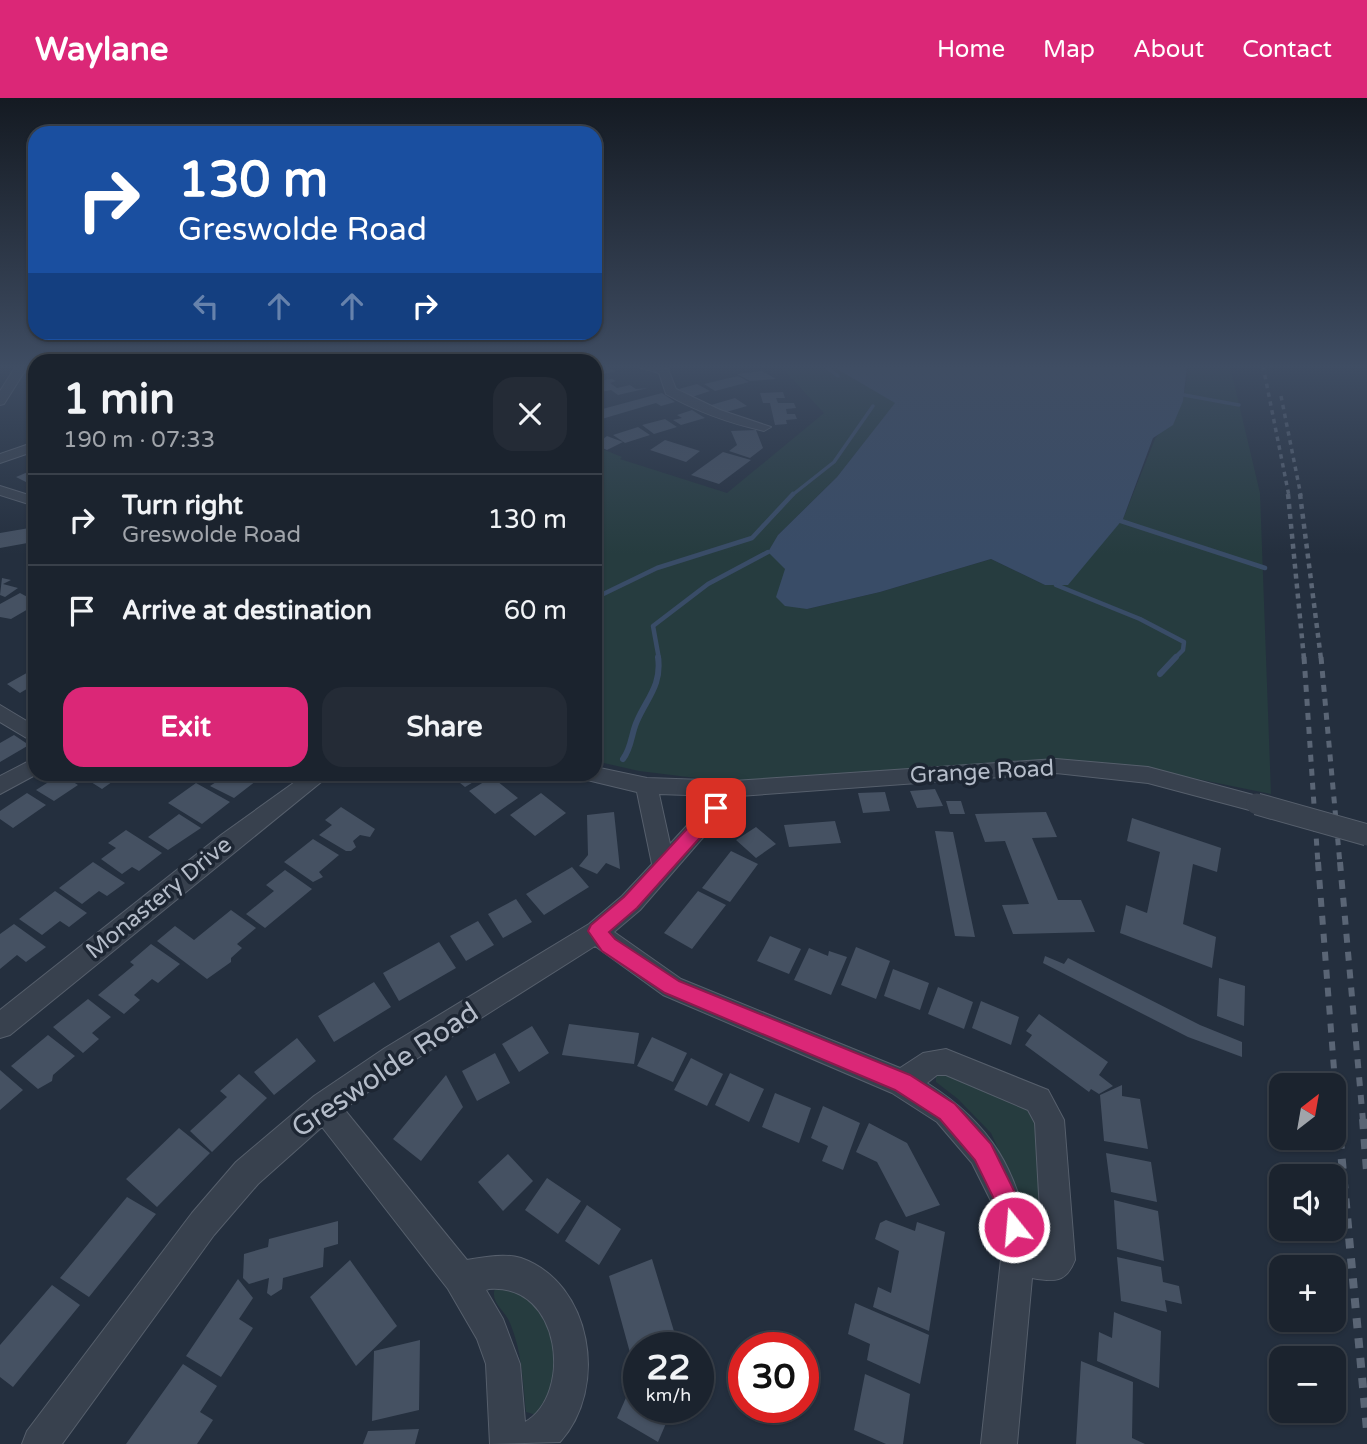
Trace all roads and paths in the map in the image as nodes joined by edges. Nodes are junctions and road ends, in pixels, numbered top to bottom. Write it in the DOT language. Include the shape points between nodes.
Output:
graph roads {
  1 [pos="28,449"];
  2 [pos="0,459"];
  3 [pos="0,490"];
  4 [pos="28,500"];
  5 [pos="0,712"];
  6 [pos="28,731"];
  7 [pos="28,769"];
  8 [pos="602,777"];
  9 [pos="311,781"];
  10 [pos="0,786"];
  11 [pos="647,786"];
  12 [pos="733,789"];
  13 [pos="1367,835"];
  14 [pos="664,867"];
  15 [pos="598,931"];
  16 [pos="0,1026"];
  17 [pos="902,1083"];
  18 [pos="324,1107"];
  19 [pos="1017,1259"];
  20 [pos="460,1277"];
  21 [pos="40,1444"];
  22 [pos="508,1444"];
  23 [pos="517,1444"];
  24 [pos="999,1444"];
  1 -- 2 [label="street"];
  3 -- 4 [label="street"];
  5 -- 6 [label="street"];
  7 -- 10 [label="street"];
  8 -- 11 [label="street, Grange Road"];
  9 -- 16 [label="street, Monastery Drive"];
  11 -- 12 [label="street, Grange Road"];
  11 -- 14 [label="street"];
  12 -- 13 [label="street, Grange Road, bridge" via="1056,766 1148,775"];
  12 -- 14 [label="street, Greswolde Road"];
  14 -- 15 [label="street, Greswolde Road"];
  15 -- 17 [label="street" via="617,952 672,987"];
  15 -- 18 [label="street, Greswolde Road" via="395,1057"];
  17 -- 19 [label="street" via="947,1112 983,1152 1008,1203"];
  17 -- 19 [label="street" via="933,1062 946,1062 1038,1100 1049,1120 1059,1260 1054,1266"];
  18 -- 20 [label="street"];
  18 -- 21 [label="street, Greswolde Road" via="226,1196"];
  19 -- 24 [label="street"];
  20 -- 22 [label="street" via="491,1331 503,1364"];
  20 -- 23 [label="street" via="519,1274 541,1287 560,1310 571,1350 566,1395 548,1428"];
}
